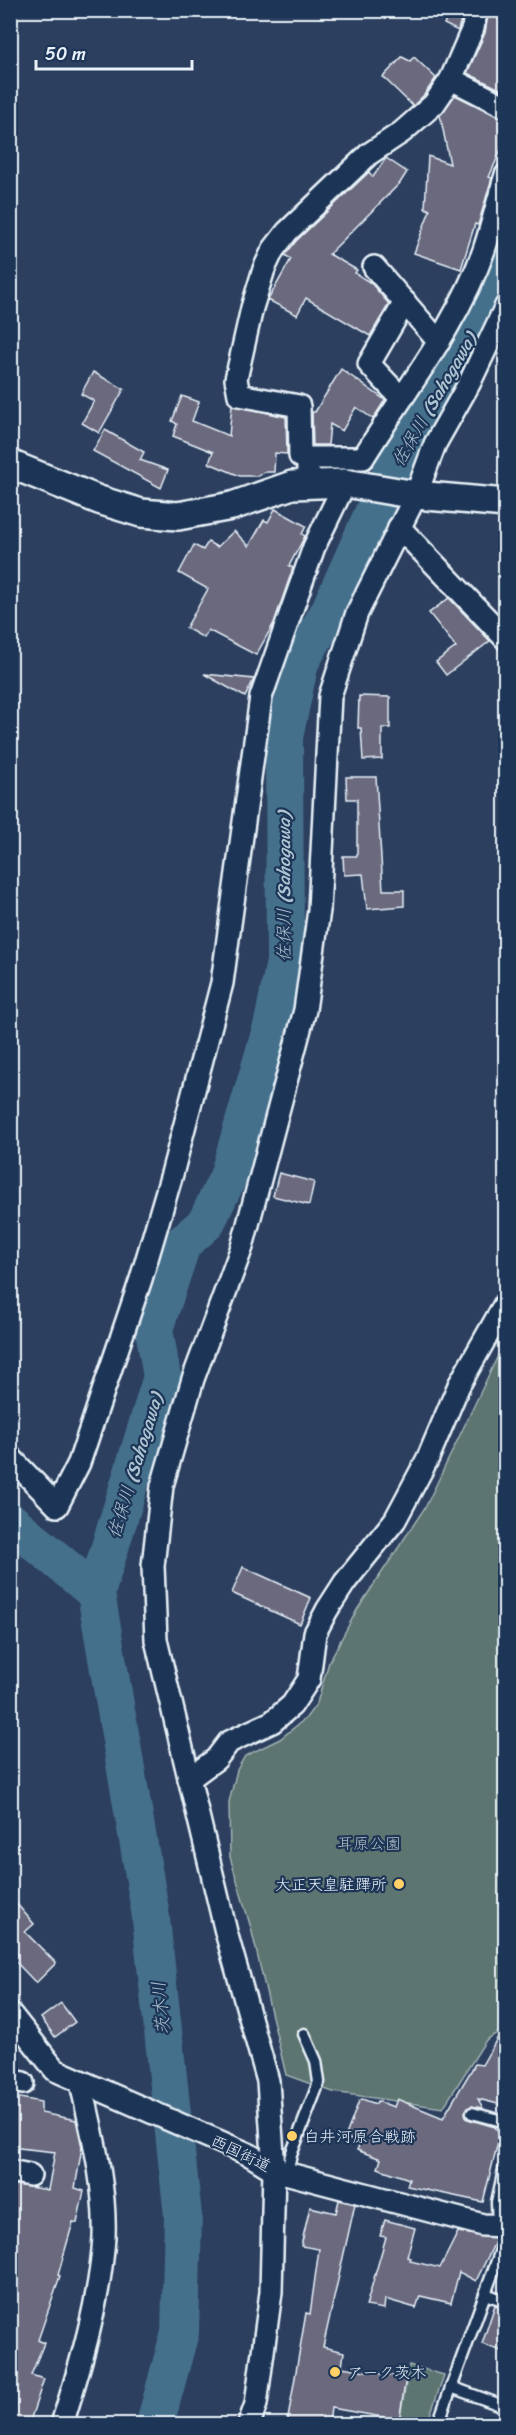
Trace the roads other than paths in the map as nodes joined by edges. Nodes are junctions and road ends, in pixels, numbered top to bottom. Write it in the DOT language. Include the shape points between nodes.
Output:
graph roads {
  1 [pos="476,10"];
  2 [pos="451,79"];
  3 [pos="506,107"];
  4 [pos="506,175"];
  5 [pos="374,267"];
  6 [pos="405,302"];
  7 [pos="506,306"];
  8 [pos="439,342"];
  9 [pos="401,398"];
  10 [pos="308,458"];
  11 [pos="10,464"];
  12 [pos="350,483"];
  13 [pos="308,485"];
  14 [pos="416,495"];
  15 [pos="506,503"];
  16 [pos="399,527"];
  17 [pos="506,639"];
  18 [pos="506,1302"];
  19 [pos="10,1457"];
  20 [pos="189,1779"];
  21 [pos="10,2013"];
  22 [pos="304,2034"];
  23 [pos="81,2082"];
  24 [pos="472,2113"];
  25 [pos="506,2122"];
  26 [pos="506,2161"];
  27 [pos="280,2172"];
  28 [pos="503,2229"];
  29 [pos="484,2294"];
  30 [pos="506,2301"];
  31 [pos="451,2387"];
  32 [pos="506,2407"];
  33 [pos="62,2424"];
  34 [pos="249,2424"];
  35 [pos="438,2424"];
  1 -- 2 [label="street" via="473,28"];
  2 -- 3 [label="street"];
  2 -- 10 [label="street" via="434,104 369,154 287,232 264,269 236,379 239,395 299,406 300,456"];
  4 -- 8 [label="street" via="484,251"];
  5 -- 6 [label="street"];
  6 -- 8 [label="street"];
  6 -- 9 [label="street" via="369,364"];
  7 -- 14 [label="street" via="435,444"];
  8 -- 9 [label="street"];
  9 -- 10 [label="street" via="363,458"];
  10 -- 13 [label="street"];
  11 -- 13 [label="street" via="99,501 141,513 178,516 232,506 292,485"];
  12 -- 13 [label="street"];
  12 -- 14 [label="street"];
  12 -- 19 [label="street" via="314,547 261,697 222,983 141,1279 79,1463 57,1506"];
  14 -- 15 [label="street"];
  14 -- 16 [label="street"];
  16 -- 17 [label="street"];
  16 -- 20 [label="street" via="357,613 330,696 319,910 305,1010 242,1247 193,1379 162,1486 153,1566 156,1640"];
  18 -- 20 [label="street" via="459,1385 428,1458 395,1520 327,1610 315,1633 309,1679 292,1705 272,1722 229,1742 216,1759"];
  20 -- 27 [label="street" via="268,2081"];
  21 -- 23 [label="street, 西国街道" via="55,2070"];
  22 -- 27 [label="lane" via="316,2061 319,2082 291,2155"];
  23 -- 27 [label="street, 西国街道" via="250,2155"];
  23 -- 33 [label="street" via="100,2169 104,2236 81,2367"];
  24 -- 25 [label="lane"];
  26 -- 28 [label="lane" via="497,2202"];
  27 -- 28 [label="street, 西国街道"];
  27 -- 34 [label="street" via="271,2292 256,2404"];
  28 -- 29 [label="lane"];
  29 -- 30 [label="lane"];
  29 -- 31 [label="lane"];
  31 -- 32 [label="lane"];
  31 -- 35 [label="lane"];
}
